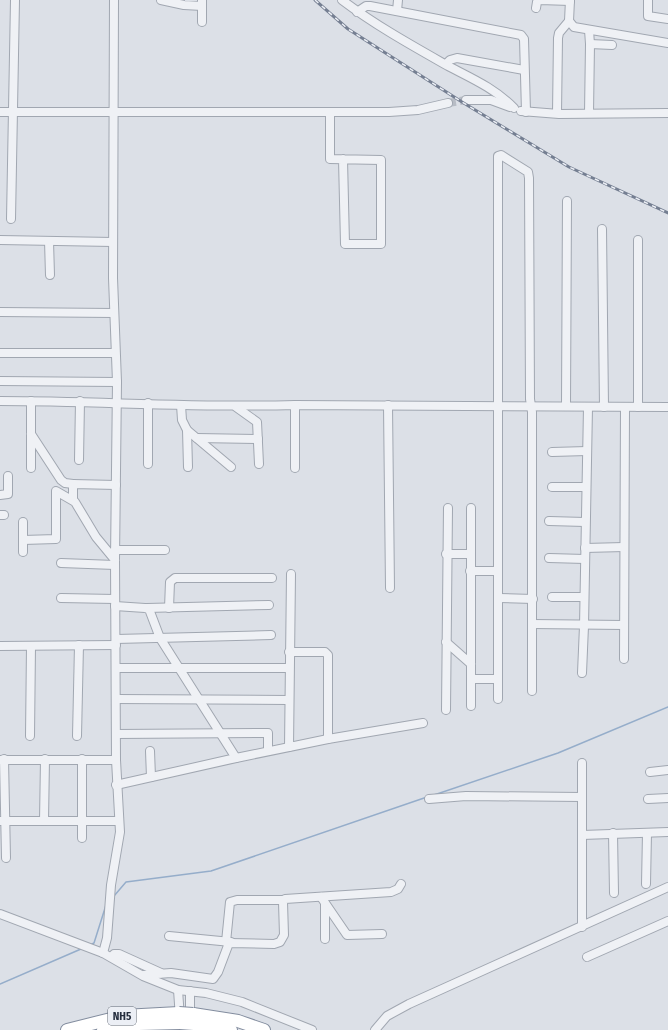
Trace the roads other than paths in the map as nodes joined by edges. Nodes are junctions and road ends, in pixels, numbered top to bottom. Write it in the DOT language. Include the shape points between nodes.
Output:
graph roads {
  1 [pos="15,0"];
  2 [pos="114,0"];
  3 [pos="161,0"];
  4 [pos="342,0"];
  5 [pos="398,0"];
  6 [pos="648,0"];
  7 [pos="570,1"];
  8 [pos="202,3"];
  9 [pos="536,8"];
  10 [pos="398,11"];
  11 [pos="357,12"];
  12 [pos="668,19"];
  13 [pos="569,21"];
  14 [pos="202,22"];
  15 [pos="589,30"];
  16 [pos="668,43"];
  17 [pos="590,44"];
  18 [pos="612,45"];
  19 [pos="446,64"];
  20 [pos="524,70"];
  21 [pos="466,100"];
  22 [pos="448,103"];
  23 [pos="514,108"];
  24 [pos="0,112"];
  25 [pos="14,112"];
  26 [pos="114,112"];
  27 [pos="526,112"];
  28 [pos="330,113"];
  29 [pos="589,113"];
  30 [pos="668,113"];
  31 [pos="557,114"];
  32 [pos="343,160"];
  33 [pos="567,201"];
  34 [pos="11,219"];
  35 [pos="602,229"];
  36 [pos="0,240"];
  37 [pos="638,240"];
  38 [pos="49,241"];
  39 [pos="113,242"];
  40 [pos="50,275"];
  41 [pos="0,312"];
  42 [pos="114,313"];
  43 [pos="0,353"];
  44 [pos="115,353"];
  45 [pos="0,381"];
  46 [pos="116,382"];
  47 [pos="0,401"];
  48 [pos="31,401"];
  49 [pos="80,401"];
  50 [pos="116,402"];
  51 [pos="148,403"];
  52 [pos="181,405"];
  53 [pos="296,405"];
  54 [pos="388,405"];
  55 [pos="235,406"];
  56 [pos="499,406"];
  57 [pos="532,406"];
  58 [pos="566,406"];
  59 [pos="588,407"];
  60 [pos="604,407"];
  61 [pos="638,407"];
  62 [pos="668,407"];
  63 [pos="625,408"];
  64 [pos="187,430"];
  65 [pos="32,434"];
  66 [pos="197,438"];
  67 [pos="258,439"];
  68 [pos="587,451"];
  69 [pos="552,452"];
  70 [pos="79,460"];
  71 [pos="148,464"];
  72 [pos="259,464"];
  73 [pos="188,467"];
  74 [pos="231,467"];
  75 [pos="31,468"];
  76 [pos="295,468"];
  77 [pos="56,474"];
  78 [pos="8,476"];
  79 [pos="73,484"];
  80 [pos="116,485"];
  81 [pos="552,487"];
  82 [pos="586,487"];
  83 [pos="56,491"];
  84 [pos="0,495"];
  85 [pos="73,500"];
  86 [pos="448,508"];
  87 [pos="471,508"];
  88 [pos="549,521"];
  89 [pos="23,522"];
  90 [pos="585,522"];
  91 [pos="23,540"];
  92 [pos="624,547"];
  93 [pos="585,548"];
  94 [pos="115,550"];
  95 [pos="166,550"];
  96 [pos="23,552"];
  97 [pos="446,554"];
  98 [pos="471,554"];
  99 [pos="550,558"];
  100 [pos="585,558"];
  101 [pos="115,562"];
  102 [pos="61,563"];
  103 [pos="470,571"];
  104 [pos="498,571"];
  105 [pos="291,574"];
  106 [pos="272,578"];
  107 [pos="390,588"];
  108 [pos="552,597"];
  109 [pos="61,598"];
  110 [pos="499,598"];
  111 [pos="584,598"];
  112 [pos="533,599"];
  113 [pos="115,603"];
  114 [pos="269,605"];
  115 [pos="147,608"];
  116 [pos="169,608"];
  117 [pos="532,624"];
  118 [pos="624,625"];
  119 [pos="584,626"];
  120 [pos="271,635"];
  121 [pos="160,638"];
  122 [pos="116,642"];
  123 [pos="446,642"];
  124 [pos="78,645"];
  125 [pos="0,646"];
  126 [pos="31,646"];
  127 [pos="289,652"];
  128 [pos="624,659"];
  129 [pos="471,664"];
  130 [pos="116,668"];
  131 [pos="179,668"];
  132 [pos="289,668"];
  133 [pos="582,673"];
  134 [pos="471,679"];
  135 [pos="498,679"];
  136 [pos="532,691"];
  137 [pos="116,699"];
  138 [pos="498,699"];
  139 [pos="199,700"];
  140 [pos="289,700"];
  141 [pos="471,706"];
  142 [pos="446,710"];
  143 [pos="423,723"];
  144 [pos="116,734"];
  145 [pos="221,734"];
  146 [pos="30,736"];
  147 [pos="76,736"];
  148 [pos="328,739"];
  149 [pos="289,747"];
  150 [pos="150,751"];
  151 [pos="268,751"];
  152 [pos="236,758"];
  153 [pos="2,759"];
  154 [pos="45,759"];
  155 [pos="82,759"];
  156 [pos="116,760"];
  157 [pos="582,763"];
  158 [pos="668,770"];
  159 [pos="650,772"];
  160 [pos="151,777"];
  161 [pos="116,785"];
  162 [pos="582,797"];
  163 [pos="668,798"];
  164 [pos="429,799"];
  165 [pos="648,799"];
  166 [pos="44,820"];
  167 [pos="82,820"];
  168 [pos="2,821"];
  169 [pos="119,821"];
  170 [pos="668,832"];
  171 [pos="613,833"];
  172 [pos="647,833"];
  173 [pos="582,835"];
  174 [pos="82,838"];
  175 [pos="6,858"];
  176 [pos="401,884"];
  177 [pos="646,884"];
  178 [pos="668,887"];
  179 [pos="614,893"];
  180 [pos="283,900"];
  181 [pos="323,901"];
  182 [pos="0,914"];
  183 [pos="668,921"];
  184 [pos="582,926"];
  185 [pos="382,934"];
  186 [pos="169,936"];
  187 [pos="324,939"];
  188 [pos="229,942"];
  189 [pos="103,953"];
  190 [pos="111,957"];
  191 [pos="587,957"];
  192 [pos="161,973"];
  193 [pos="143,976"];
  194 [pos="178,990"];
  195 [pos="190,991"];
  196 [pos="186,1025"];
  197 [pos="67,1030"];
  198 [pos="103,1030"];
  199 [pos="135,1030"];
  200 [pos="231,1030"];
  201 [pos="264,1030"];
  202 [pos="312,1030"];
  203 [pos="375,1030"];
  1 -- 25 [label="street"];
  2 -- 26 [label="street"];
  3 -- 8 [label="street" via="184,5"];
  4 -- 11 [label="street"];
  5 -- 10 [label="street"];
  6 -- 12 [label="street" via="649,17"];
  7 -- 9 [label="street" via="540,0"];
  7 -- 13 [label="street"];
  8 -- 14 [label="street"];
  10 -- 11 [label="street" via="368,6"];
  10 -- 20 [label="street" via="521,35 524,39"];
  11 -- 19 [label="street"];
  13 -- 15 [label="street" via="574,27"];
  13 -- 31 [label="street" via="558,38"];
  15 -- 16 [label="street"];
  15 -- 17 [label="street"];
  17 -- 18 [label="street"];
  17 -- 29 [label="street"];
  19 -- 20 [label="street" via="457,58"];
  19 -- 23 [label="street" via="496,92"];
  20 -- 27 [label="street"];
  21 -- 23 [label="street" via="491,100"];
  22 -- 28 [label="street" via="406,112"];
  23 -- 27 [label="street"];
  24 -- 25 [label="street"];
  25 -- 26 [label="street"];
  25 -- 34 [label="street"];
  26 -- 28 [label="street"];
  26 -- 39 [label="street"];
  27 -- 31 [label="street"];
  28 -- 32 [label="street" via="330,159"];
  29 -- 30 [label="street"];
  29 -- 31 [label="street"];
  32 -- 32 [label="street" via="381,160 380,244 345,244"];
  33 -- 58 [label="street"];
  35 -- 60 [label="street"];
  36 -- 38 [label="street"];
  37 -- 61 [label="street"];
  38 -- 39 [label="street"];
  38 -- 40 [label="street"];
  39 -- 42 [label="street"];
  41 -- 42 [label="street"];
  42 -- 44 [label="street"];
  43 -- 44 [label="street"];
  44 -- 46 [label="street"];
  45 -- 46 [label="street"];
  46 -- 50 [label="street"];
  47 -- 48 [label="street"];
  48 -- 49 [label="street"];
  48 -- 65 [label="street"];
  49 -- 50 [label="street"];
  49 -- 70 [label="street"];
  50 -- 51 [label="street"];
  50 -- 80 [label="street"];
  51 -- 52 [label="street"];
  51 -- 71 [label="street"];
  52 -- 55 [label="street"];
  52 -- 64 [label="street" via="182,420"];
  53 -- 54 [label="street"];
  53 -- 55 [label="street"];
  53 -- 76 [label="street"];
  54 -- 56 [label="street"];
  54 -- 107 [label="street"];
  55 -- 67 [label="street" via="257,422"];
  56 -- 57 [label="street"];
  56 -- 57 [label="street" via="498,156 501,155 528,172 529,178"];
  56 -- 104 [label="street"];
  57 -- 58 [label="street"];
  57 -- 112 [label="street"];
  58 -- 59 [label="street"];
  59 -- 60 [label="street"];
  59 -- 68 [label="street"];
  60 -- 63 [label="street"];
  61 -- 62 [label="street"];
  61 -- 63 [label="street"];
  63 -- 92 [label="street"];
  64 -- 66 [label="street"];
  64 -- 73 [label="street"];
  65 -- 75 [label="street"];
  65 -- 77 [label="street"];
  66 -- 67 [label="street"];
  66 -- 74 [label="street"];
  67 -- 72 [label="street"];
  68 -- 69 [label="street"];
  68 -- 82 [label="street"];
  77 -- 79 [label="street" via="63,482"];
  77 -- 83 [label="street"];
  78 -- 84 [label="street" via="8,494"];
  79 -- 80 [label="street"];
  79 -- 85 [label="street"];
  80 -- 94 [label="street"];
  81 -- 82 [label="street"];
  82 -- 90 [label="street"];
  83 -- 85 [label="street"];
  83 -- 91 [label="street" via="56,539"];
  85 -- 101 [label="street"];
  86 -- 97 [label="street"];
  87 -- 98 [label="street"];
  88 -- 90 [label="street"];
  89 -- 91 [label="street"];
  90 -- 93 [label="street"];
  91 -- 96 [label="street"];
  92 -- 93 [label="street"];
  92 -- 118 [label="street"];
  93 -- 100 [label="street"];
  94 -- 95 [label="street"];
  94 -- 101 [label="street"];
  97 -- 98 [label="street"];
  97 -- 123 [label="street"];
  98 -- 103 [label="street"];
  99 -- 100 [label="street"];
  100 -- 111 [label="street"];
  101 -- 102 [label="street"];
  101 -- 113 [label="street"];
  103 -- 104 [label="street"];
  103 -- 129 [label="street"];
  104 -- 110 [label="street"];
  105 -- 127 [label="street"];
  106 -- 116 [label="street" via="175,578 169,586"];
  108 -- 111 [label="street"];
  109 -- 113 [label="street"];
  110 -- 112 [label="street"];
  110 -- 135 [label="street"];
  111 -- 119 [label="street"];
  112 -- 117 [label="street"];
  113 -- 115 [label="street"];
  113 -- 122 [label="street"];
  114 -- 116 [label="street"];
  115 -- 116 [label="street"];
  115 -- 121 [label="street"];
  117 -- 119 [label="street"];
  117 -- 136 [label="street"];
  118 -- 119 [label="street"];
  118 -- 128 [label="street"];
  119 -- 133 [label="street"];
  120 -- 121 [label="street"];
  121 -- 122 [label="street"];
  121 -- 131 [label="street"];
  122 -- 124 [label="street"];
  122 -- 130 [label="street"];
  123 -- 129 [label="street"];
  123 -- 142 [label="street"];
  124 -- 126 [label="street"];
  124 -- 147 [label="street"];
  125 -- 126 [label="street"];
  126 -- 146 [label="street"];
  127 -- 132 [label="street"];
  127 -- 148 [label="street" via="325,652 328,655"];
  129 -- 134 [label="street"];
  130 -- 131 [label="street"];
  130 -- 137 [label="street"];
  131 -- 132 [label="street"];
  131 -- 139 [label="street"];
  132 -- 140 [label="street"];
  134 -- 135 [label="street"];
  134 -- 141 [label="street"];
  135 -- 138 [label="street"];
  137 -- 139 [label="street"];
  137 -- 144 [label="street"];
  139 -- 140 [label="street"];
  139 -- 145 [label="street"];
  140 -- 149 [label="street"];
  143 -- 148 [label="street"];
  144 -- 145 [label="street"];
  144 -- 156 [label="street"];
  145 -- 151 [label="street" via="268,733"];
  145 -- 152 [label="street"];
  148 -- 149 [label="street"];
  149 -- 151 [label="street"];
  150 -- 160 [label="street"];
  151 -- 152 [label="street"];
  152 -- 160 [label="street"];
  153 -- 154 [label="street"];
  153 -- 168 [label="street"];
  154 -- 155 [label="street"];
  154 -- 166 [label="street"];
  155 -- 156 [label="street"];
  155 -- 167 [label="street"];
  156 -- 161 [label="street"];
  157 -- 162 [label="street"];
  158 -- 159 [label="street"];
  160 -- 161 [label="street"];
  161 -- 169 [label="street"];
  162 -- 164 [label="street" via="466,796"];
  162 -- 173 [label="street"];
  163 -- 165 [label="street"];
  166 -- 167 [label="street"];
  166 -- 168 [label="street"];
  167 -- 169 [label="street"];
  167 -- 174 [label="street"];
  168 -- 175 [label="street"];
  169 -- 189 [label="street" via="120,838"];
  170 -- 172 [label="street"];
  171 -- 172 [label="street"];
  171 -- 173 [label="street"];
  171 -- 179 [label="street"];
  172 -- 177 [label="street"];
  173 -- 184 [label="street"];
  176 -- 181 [label="street" via="398,889 391,892"];
  178 -- 184 [label="street"];
  180 -- 181 [label="street" via="289,898"];
  180 -- 188 [label="street" via="230,902"];
  180 -- 188 [label="street" via="284,935 280,942"];
  181 -- 185 [label="street" via="347,934"];
  181 -- 187 [label="street"];
  182 -- 189 [label="street"];
  183 -- 191 [label="street"];
  184 -- 203 [label="street" via="393,1012"];
  186 -- 188 [label="street"];
  188 -- 192 [label="street" via="213,979"];
  189 -- 190 [label="street"];
  190 -- 192 [label="street" via="119,954"];
  190 -- 193 [label="street"];
  192 -- 193 [label="street"];
  193 -- 194 [label="street"];
  194 -- 195 [label="street"];
  194 -- 196 [label="street"];
  195 -- 196 [label="street"];
  195 -- 202 [label="street" via="242,1002"];
  196 -- 197 [label="highway, NH5" via="123,1016"];
  196 -- 198 [label="highway, NH5" via="138,1024"];
  196 -- 199 [label="street"];
  196 -- 200 [label="highway, NH5"];
  196 -- 201 [label="highway, NH5" via="238,1021"];
}
